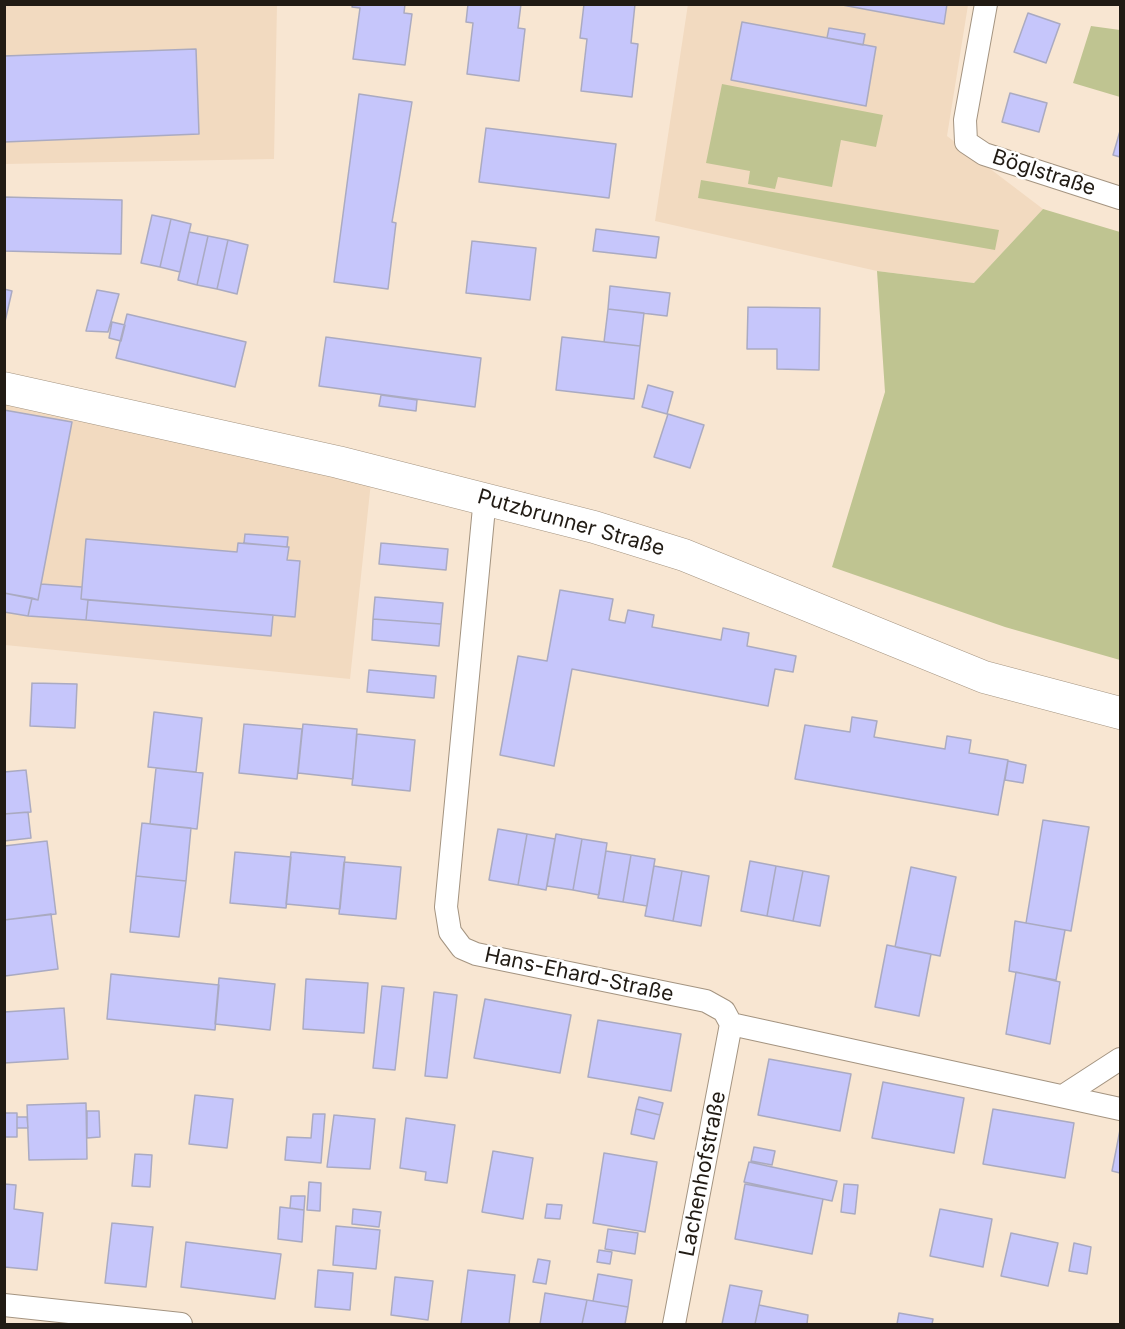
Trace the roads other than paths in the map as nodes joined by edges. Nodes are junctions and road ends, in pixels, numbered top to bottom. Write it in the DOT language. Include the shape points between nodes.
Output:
graph roads {
  1 [pos="986,4"];
  2 [pos="1120,198"];
  3 [pos="4,388"];
  4 [pos="485,497"];
  5 [pos="1120,713"];
  6 [pos="732,1024"];
  7 [pos="1120,1059"];
  8 [pos="1063,1096"];
  9 [pos="1120,1109"];
  10 [pos="4,1305"];
  11 [pos="181,1324"];
  12 [pos="674,1324"];
  1 -- 2 [label="street, Böglstraße" via="965,120 966,142 984,154"];
  3 -- 4 [label="main road, Putzbrunner Straße"];
  4 -- 5 [label="main road, Putzbrunner Straße" via="684,555 984,677"];
  4 -- 6 [label="street, Hans-Ehard-Straße" via="446,907 450,932 462,948 476,954 706,1001 724,1011"];
  6 -- 8 [label="street"];
  6 -- 12 [label="street, Lachenhofstraße"];
  7 -- 8 [label="street"];
  8 -- 9 [label="street"];
  10 -- 11 [label="street"];
}
